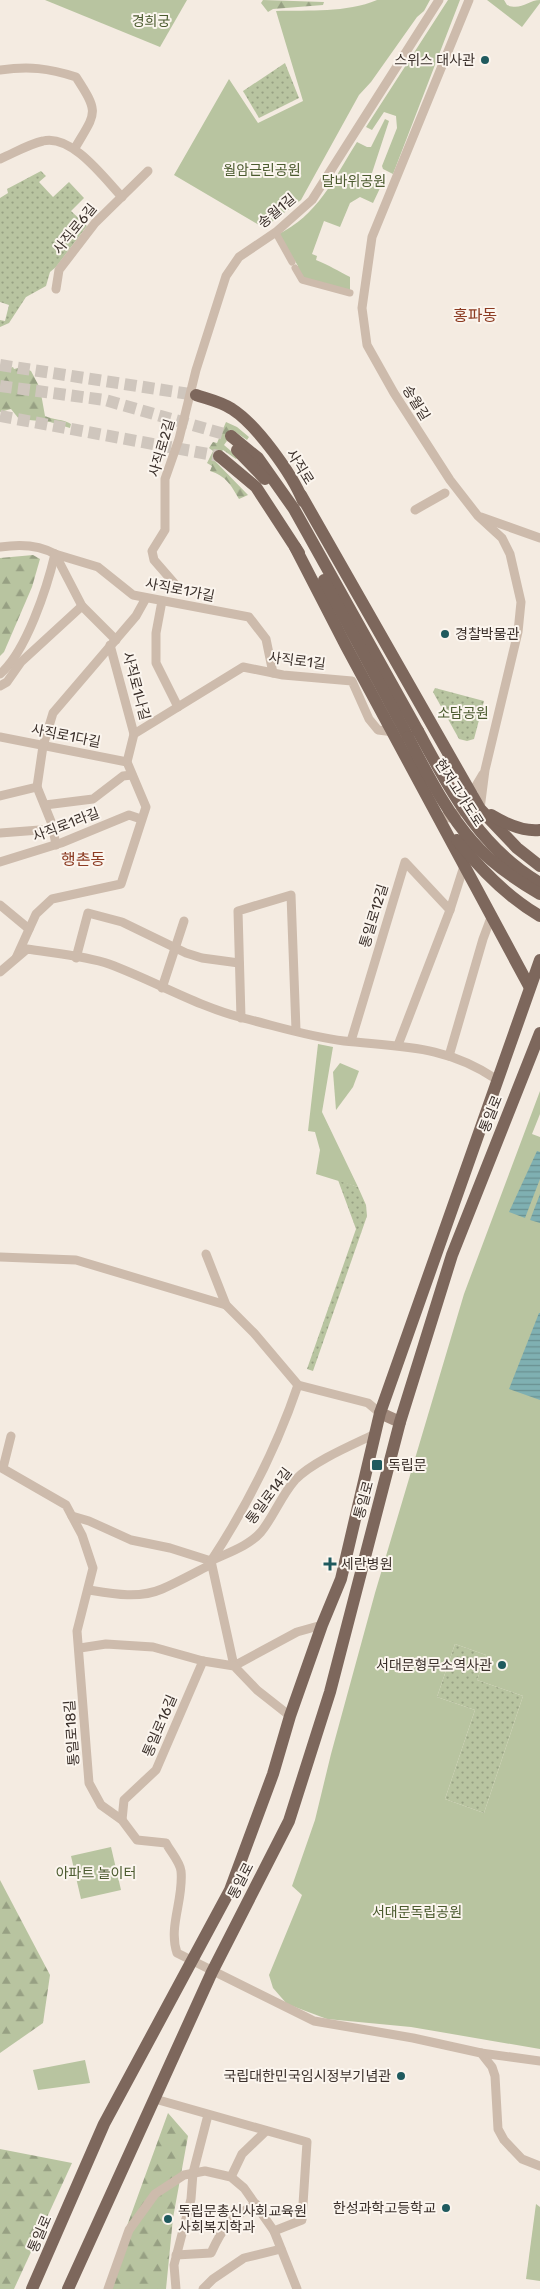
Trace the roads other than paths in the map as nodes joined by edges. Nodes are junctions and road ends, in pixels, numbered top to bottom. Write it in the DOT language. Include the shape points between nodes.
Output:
graph roads {
  1 [pos="439,0"];
  2 [pos="469,0"];
  3 [pos="0,70"];
  4 [pos="74,148"];
  5 [pos="0,159"];
  6 [pos="148,172"];
  7 [pos="122,197"];
  8 [pos="277,235"];
  9 [pos="56,289"];
  10 [pos="350,293"];
  11 [pos="196,370"];
  12 [pos="196,395"];
  13 [pos="218,456"];
  14 [pos="445,493"];
  15 [pos="301,495"];
  16 [pos="415,510"];
  17 [pos="478,516"];
  18 [pos="540,538"];
  19 [pos="0,547"];
  20 [pos="295,547"];
  21 [pos="55,554"];
  22 [pos="174,583"];
  23 [pos="338,590"];
  24 [pos="146,598"];
  25 [pos="162,601"];
  26 [pos="82,606"];
  27 [pos="337,606"];
  28 [pos="113,643"];
  29 [pos="272,673"];
  30 [pos="0,674"];
  31 [pos="0,686"];
  32 [pos="178,707"];
  33 [pos="391,732"];
  34 [pos="134,734"];
  35 [pos="413,734"];
  36 [pos="0,737"];
  37 [pos="43,746"];
  38 [pos="127,762"];
  39 [pos="485,770"];
  40 [pos="132,775"];
  41 [pos="37,787"];
  42 [pos="472,793"];
  43 [pos="0,796"];
  44 [pos="45,805"];
  45 [pos="428,809"];
  46 [pos="480,809"];
  47 [pos="141,819"];
  48 [pos="443,819"];
  49 [pos="54,829"];
  50 [pos="540,830"];
  51 [pos="0,834"];
  52 [pos="56,844"];
  53 [pos="517,848"];
  54 [pos="0,862"];
  55 [pos="464,866"];
  56 [pos="540,866"];
  57 [pos="484,872"];
  58 [pos="540,882"];
  59 [pos="540,894"];
  60 [pos="0,905"];
  61 [pos="450,910"];
  62 [pos="492,915"];
  63 [pos="540,916"];
  64 [pos="184,921"];
  65 [pos="29,929"];
  66 [pos="176,948"];
  67 [pos="16,958"];
  68 [pos="76,958"];
  69 [pos="540,960"];
  70 [pos="239,963"];
  71 [pos="0,972"];
  72 [pos="529,986"];
  73 [pos="162,988"];
  74 [pos="241,1018"];
  75 [pos="296,1030"];
  76 [pos="540,1033"];
  77 [pos="351,1041"];
  78 [pos="398,1044"];
  79 [pos="449,1056"];
  80 [pos="496,1079"];
  81 [pos="206,1254"];
  82 [pos="0,1257"];
  83 [pos="226,1305"];
  84 [pos="298,1385"];
  85 [pos="380,1413"];
  86 [pos="400,1422"];
  87 [pos="375,1434"];
  88 [pos="11,1436"];
  89 [pos="2,1468"];
  90 [pos="72,1516"];
  91 [pos="210,1563"];
  92 [pos="89,1590"];
  93 [pos="322,1625"];
  94 [pos="80,1648"];
  95 [pos="204,1661"];
  96 [pos="234,1666"];
  97 [pos="290,1716"];
  98 [pos="122,1820"];
  99 [pos="191,1961"];
  100 [pos="212,1972"];
  101 [pos="481,2053"];
  102 [pos="540,2061"];
  103 [pos="154,2099"];
  104 [pos="208,2115"];
  105 [pos="266,2131"];
  106 [pos="540,2166"];
  107 [pos="193,2173"];
  108 [pos="231,2177"];
  109 [pos="256,2204"];
  110 [pos="274,2231"];
  111 [pos="281,2249"];
  112 [pos="176,2255"];
  113 [pos="32,2289"];
  114 [pos="68,2289"];
  115 [pos="108,2289"];
  116 [pos="176,2289"];
  117 [pos="203,2289"];
  118 [pos="297,2289"];
  1 -- 11 [label="street, 송월1길" via="312,200 276,232 239,257 226,276"];
  2 -- 17 [label="street, 송월길" via="372,237 362,308 367,346 450,480"];
  3 -- 4 [label="street" via="48,68 76,77 93,108 93,116"];
  4 -- 5 [label="street" via="44,140"];
  4 -- 7 [label="street"];
  6 -- 7 [label="street, 사직로6길"];
  7 -- 9 [label="street, 사직로6길" via="95,223 60,270"];
  8 -- 10 [label="street" via="302,280"];
  11 -- 22 [label="street, 사직로2길" via="186,416 165,479 165,530 152,551 154,560"];
  12 -- 15 [label="main road, 사직로" via="232,409 248,421"];
  13 -- 20 [label="main road, 사직로" via="256,487"];
  14 -- 16 [label="street"];
  15 -- 23 [label="main road, 사직로"];
  15 -- 42 [label="main road"];
  17 -- 18 [label="street"];
  17 -- 39 [label="street, 송월길" via="502,538 510,554 520,602 516,641"];
  19 -- 21 [label="street, 사직로1가길" via="16,544 45,548"];
  20 -- 27 [label="main road, 사직로"];
  20 -- 33 [label="main road"];
  21 -- 24 [label="street, 사직로1가길" via="98,567 133,595"];
  21 -- 26 [label="street"];
  21 -- 30 [label="street" via="38,607 10,665"];
  23 -- 27 [label="main road, 사직로" via="294,509 267,468 258,458 229,440 273,489"];
  23 -- 35 [label="main road, 사직로"];
  24 -- 25 [label="street, 사직로1가길"];
  24 -- 28 [label="street, 사직로1나길" via="136,616"];
  25 -- 29 [label="street, 사직로1가길" via="249,617 266,639"];
  25 -- 32 [label="street" via="156,633 156,662"];
  26 -- 28 [label="street"];
  26 -- 31 [label="street" via="21,662 8,682"];
  27 -- 35 [label="main road, 사직로"];
  28 -- 34 [label="street, 사직로1나길"];
  28 -- 37 [label="street, 사직로1나길" via="53,713"];
  29 -- 32 [label="street, 사직로1길" via="243,668"];
  29 -- 33 [label="street, 사직로1길" via="352,681 369,719 378,730"];
  32 -- 34 [label="street, 사직로1길"];
  33 -- 45 [label="street"];
  33 -- 48 [label="main road"];
  34 -- 38 [label="street"];
  35 -- 58 [label="main road, 현저고가도로, bridge" via="478,830 522,872"];
  35 -- 59 [label="main road, 현저고가도로, bridge" via="445,803 473,843"];
  36 -- 37 [label="street, 사직로1다길"];
  37 -- 38 [label="street, 사직로1다길"];
  37 -- 41 [label="street, 사직로1나길"];
  38 -- 40 [label="street"];
  39 -- 42 [label="street"];
  39 -- 46 [label="street, 송월길"];
  40 -- 44 [label="street, 사직로1라길" via="124,776 93,799"];
  40 -- 47 [label="street" via="146,807"];
  41 -- 43 [label="street"];
  41 -- 44 [label="street"];
  42 -- 46 [label="main road"];
  42 -- 48 [label="street" via="461,812"];
  44 -- 49 [label="street"];
  46 -- 50 [label="main road" via="505,823 530,831"];
  46 -- 53 [label="main road"];
  47 -- 52 [label="street, 사직로1라길" via="129,815"];
  47 -- 65 [label="street" via="121,884 52,899 36,914"];
  48 -- 55 [label="main road"];
  48 -- 57 [label="main road"];
  49 -- 51 [label="street"];
  49 -- 52 [label="street"];
  52 -- 54 [label="street, 사직로1라길"];
  53 -- 56 [label="main road"];
  53 -- 57 [label="main road" via="522,856 517,873 496,877"];
  55 -- 61 [label="street"];
  55 -- 62 [label="main road"];
  57 -- 63 [label="main road" via="523,907"];
  60 -- 65 [label="street"];
  61 -- 77 [label="street, 통일로12길" via="404,862"];
  61 -- 78 [label="street"];
  62 -- 72 [label="main road"];
  62 -- 79 [label="street"];
  64 -- 66 [label="street"];
  65 -- 67 [label="street"];
  66 -- 68 [label="street" via="122,922 88,913"];
  66 -- 70 [label="street" via="202,958"];
  66 -- 73 [label="street"];
  67 -- 68 [label="street" via="27,949"];
  67 -- 71 [label="street"];
  68 -- 73 [label="street" via="108,964"];
  69 -- 72 [label="main road, 통일로"];
  70 -- 74 [label="street"];
  70 -- 75 [label="street" via="238,910 291,895"];
  72 -- 80 [label="main road, 통일로"];
  73 -- 74 [label="street"];
  74 -- 75 [label="street"];
  75 -- 77 [label="street"];
  76 -- 86 [label="main road, 통일로" via="452,1254"];
  77 -- 78 [label="street"];
  78 -- 79 [label="street"];
  79 -- 80 [label="street" via="478,1067"];
  80 -- 85 [label="main road, 통일로"];
  81 -- 83 [label="street"];
  82 -- 83 [label="street" via="76,1260"];
  83 -- 84 [label="street"];
  84 -- 85 [label="street" via="368,1403"];
  84 -- 91 [label="street, 통일로14길" via="268,1460"];
  85 -- 86 [label="main road"];
  85 -- 87 [label="main road, 통일로"];
  86 -- 100 [label="main road, 통일로" via="330,1692 289,1821"];
  87 -- 91 [label="street, 통일로14길" via="302,1474 286,1491 261,1532"];
  87 -- 93 [label="main road, 통일로" via="341,1579"];
  88 -- 89 [label="street"];
  89 -- 90 [label="street, 통일로18길" via="66,1505"];
  90 -- 91 [label="street" via="89,1520 131,1540 170,1548"];
  90 -- 92 [label="street, 통일로18길" via="94,1568"];
  91 -- 92 [label="street, 통일로14길" via="161,1590 119,1595"];
  91 -- 96 [label="street"];
  92 -- 94 [label="street, 통일로18길" via="77,1631"];
  93 -- 96 [label="street" via="297,1632"];
  93 -- 97 [label="main road, 통일로"];
  94 -- 95 [label="street" via="106,1644 153,1647"];
  94 -- 98 [label="street, 통일로18길" via="89,1783 100,1805"];
  95 -- 96 [label="street"];
  95 -- 98 [label="street, 통일로16길" via="156,1770 124,1800"];
  96 -- 97 [label="street"];
  97 -- 99 [label="main road, 통일로" via="270,1783 230,1890"];
  98 -- 99 [label="street, 통일로18길" via="137,1840 166,1844 181,1869 180,1900 172,1941 177,1953"];
  99 -- 100 [label="street, 통일로18길"];
  99 -- 113 [label="main road, 통일로" via="104,2124"];
  100 -- 101 [label="street" via="314,2021"];
  100 -- 103 [label="main road, 통일로"];
  101 -- 102 [label="street"];
  101 -- 106 [label="street" via="495,2076 498,2129 522,2159"];
  103 -- 104 [label="street"];
  103 -- 114 [label="main road, 통일로"];
  104 -- 105 [label="street"];
  104 -- 107 [label="street"];
  105 -- 108 [label="street" via="242,2154"];
  105 -- 110 [label="street" via="307,2142 302,2220"];
  107 -- 108 [label="street" via="205,2171"];
  107 -- 112 [label="street" via="191,2200"];
  107 -- 115 [label="street" via="184,2175 155,2194 129,2230"];
  108 -- 109 [label="street"];
  109 -- 110 [label="street"];
  109 -- 112 [label="street" via="232,2218 211,2253"];
  110 -- 111 [label="street"];
  111 -- 117 [label="street" via="244,2258"];
  111 -- 118 [label="street"];
  112 -- 116 [label="street"];
}
